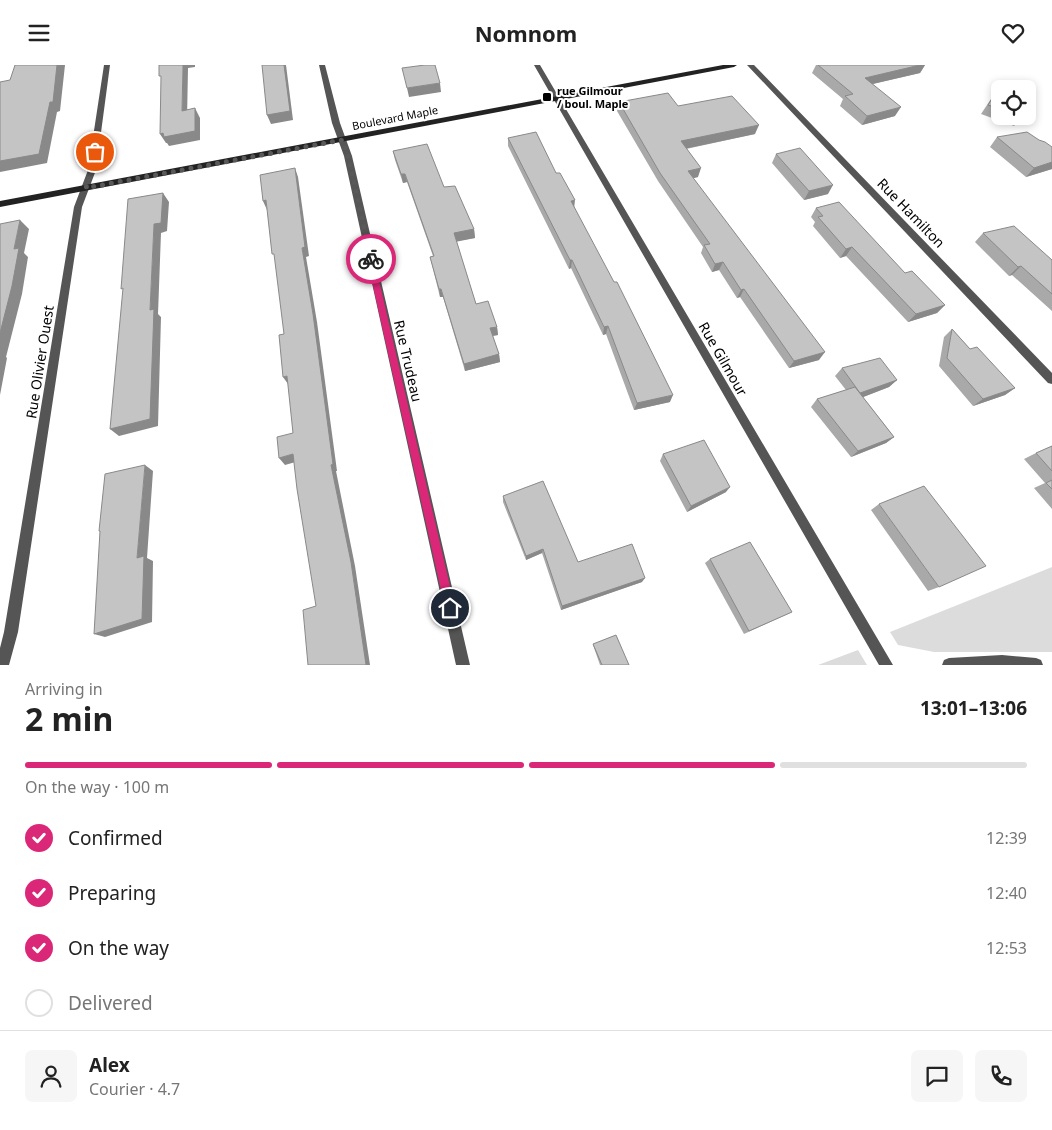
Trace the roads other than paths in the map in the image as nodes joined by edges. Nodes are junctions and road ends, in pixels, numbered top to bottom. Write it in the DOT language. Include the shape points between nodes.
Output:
graph roads {
  1 [pos="107,65"];
  2 [pos="322,65"];
  3 [pos="537,65"];
  4 [pos="734,65"];
  5 [pos="750,65"];
  6 [pos="558,99"];
  7 [pos="342,140"];
  8 [pos="86,188"];
  9 [pos="0,204"];
  10 [pos="1052,380"];
  11 [pos="2,665"];
  12 [pos="463,665"];
  13 [pos="886,665"];
  14 [pos="948,665"];
  15 [pos="1036,665"];
  1 -- 8 [label="street, Rue Olivier Ouest" via="92,170"];
  2 -- 7 [label="street, Rue Trudeau"];
  3 -- 6 [label="street, Rue Gilmour"];
  4 -- 6 [label="street, Boulevard Maple"];
  5 -- 10 [label="street, Rue Hamilton"];
  6 -- 7 [label="street, Boulevard Maple"];
  6 -- 13 [label="street, Rue Gilmour"];
  7 -- 8 [label="street, Boulevard Maple"];
  7 -- 12 [label="street, Rue Trudeau"];
  8 -- 9 [label="street, Boulevard Maple"];
  8 -- 11 [label="street, Rue Olivier Ouest" via="78,207 13,623"];
  14 -- 15 [label="street" via="1002,662"];
}
